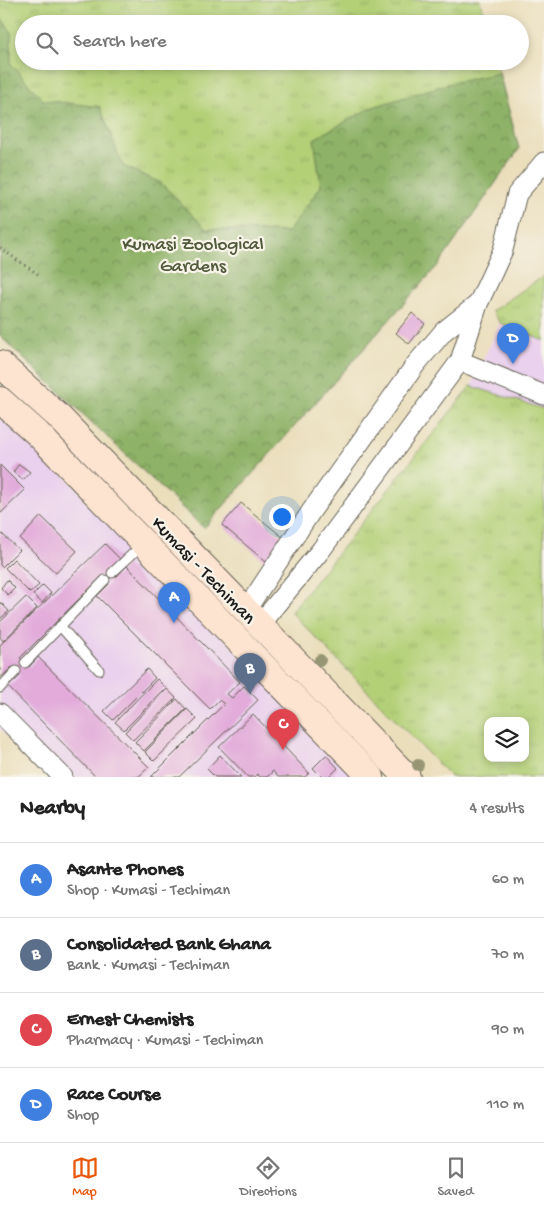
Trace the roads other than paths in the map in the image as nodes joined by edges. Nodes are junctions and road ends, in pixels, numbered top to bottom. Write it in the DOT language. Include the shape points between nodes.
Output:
graph roads {
  1 [pos="544,162"];
  2 [pos="478,304"];
  3 [pos="460,361"];
  4 [pos="0,364"];
  5 [pos="544,395"];
  6 [pos="0,400"];
  7 [pos="110,470"];
  8 [pos="90,487"];
  9 [pos="144,543"];
  10 [pos="253,617"];
  11 [pos="60,626"];
  12 [pos="25,663"];
  13 [pos="100,670"];
  14 [pos="16,671"];
  15 [pos="0,688"];
  16 [pos="0,713"];
  17 [pos="63,777"];
  18 [pos="371,777"];
  19 [pos="407,777"];
  1 -- 2 [label="street" via="517,194 504,250"];
  2 -- 3 [label="street"];
  2 -- 10 [label="street" via="444,331 416,364 312,510"];
  3 -- 5 [label="street"];
  3 -- 10 [label="street" via="316,556"];
  4 -- 7 [label="main road, Kumasi - Techiman" via="58,416"];
  6 -- 8 [label="main road, Kumasi - Techiman"];
  7 -- 8 [label="main road"];
  7 -- 10 [label="main road, Kumasi - Techiman"];
  8 -- 9 [label="main road, Kumasi - Techiman"];
  9 -- 11 [label="lane"];
  9 -- 18 [label="main road, Kumasi - Techiman"];
  10 -- 19 [label="main road, Kumasi - Techiman"];
  11 -- 12 [label="lane"];
  11 -- 13 [label="lane"];
  14 -- 15 [label="lane"];
  16 -- 17 [label="street"];
}
